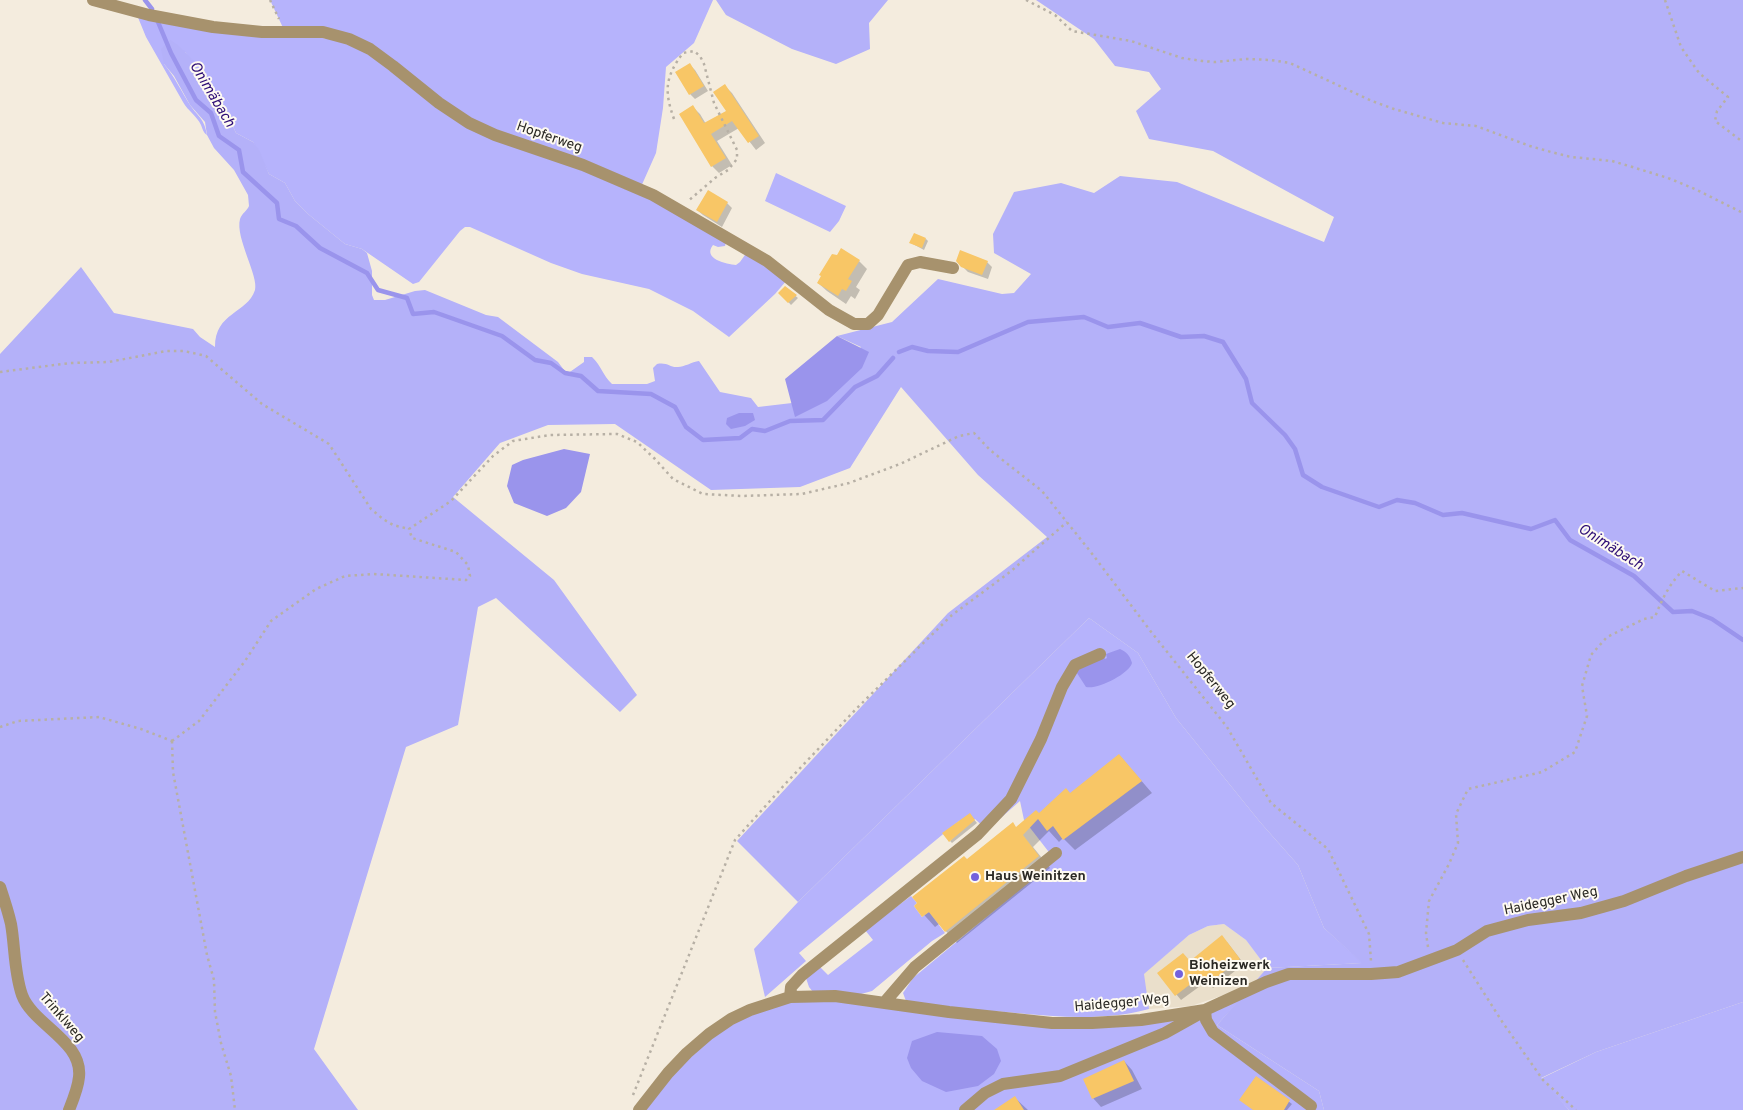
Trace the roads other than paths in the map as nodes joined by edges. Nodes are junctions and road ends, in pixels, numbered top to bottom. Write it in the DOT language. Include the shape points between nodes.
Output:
graph roads {
  1 [pos="93,0"];
  2 [pos="953,268"];
  3 [pos="1100,654"];
  4 [pos="1056,853"];
  5 [pos="1743,857"];
  6 [pos="0,887"];
  7 [pos="790,997"];
  8 [pos="884,1002"];
  9 [pos="1205,1010"];
  10 [pos="634,1106"];
  11 [pos="1311,1106"];
  12 [pos="69,1110"];
  13 [pos="965,1110"];
  1 -- 2 [label="street, Hopferweg" via="213,27 332,33 360,44 477,127 583,165 678,208 767,261 829,310 854,324 868,324 878,315 908,265 920,262"];
  3 -- 7 [label="street" via="1075,664 1011,799 978,834 802,975 791,987"];
  4 -- 8 [label="street" via="915,967"];
  5 -- 9 [label="street, Haidegger Weg" via="1581,913 1528,920 1487,931 1457,950 1398,972 1289,974"];
  6 -- 12 [label="street, Trinklweg" via="10,922 23,998 34,1014 72,1051 79,1067"];
  7 -- 8 [label="street, Haidegger Weg" via="835,996"];
  7 -- 10 [label="street, Haidegger Weg" via="750,1010 709,1034"];
  8 -- 9 [label="street, Haidegger Weg" via="1052,1023 1141,1020"];
  9 -- 11 [label="street" via="1213,1032"];
  9 -- 13 [label="street" via="1165,1033 1060,1076 1003,1084 984,1093"];
}
